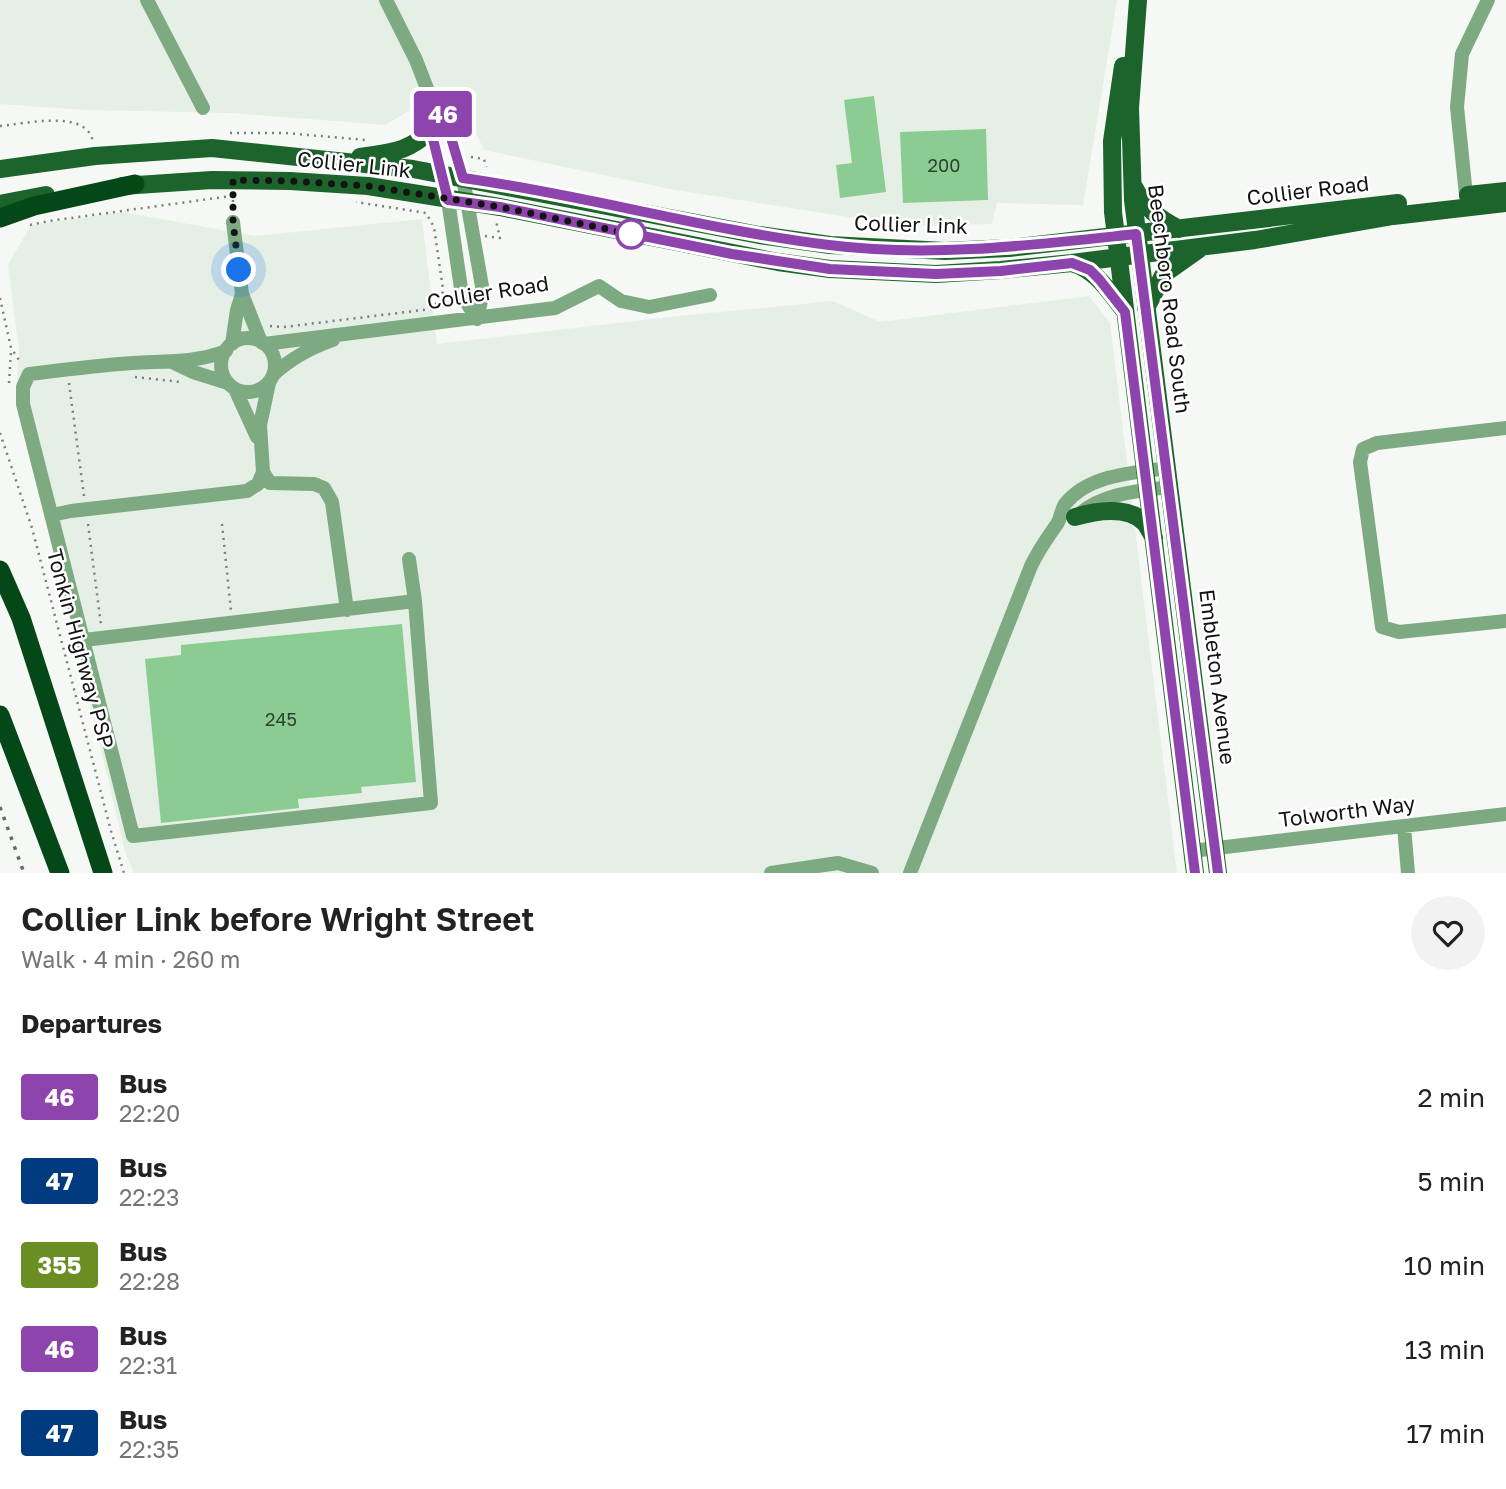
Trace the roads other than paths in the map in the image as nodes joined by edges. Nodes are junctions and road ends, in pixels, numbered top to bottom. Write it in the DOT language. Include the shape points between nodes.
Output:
graph roads {
  1 [pos="147,0"];
  2 [pos="386,0"];
  3 [pos="1488,0"];
  4 [pos="1137,4"];
  5 [pos="431,99"];
  6 [pos="203,108"];
  7 [pos="431,130"];
  8 [pos="343,160"];
  9 [pos="0,169"];
  10 [pos="443,175"];
  11 [pos="463,178"];
  12 [pos="1131,181"];
  13 [pos="135,184"];
  14 [pos="1506,191"];
  15 [pos="448,200"];
  16 [pos="1467,201"];
  17 [pos="468,202"];
  18 [pos="1506,203"];
  19 [pos="0,204"];
  20 [pos="0,218"];
  21 [pos="233,222"];
  22 [pos="1179,229"];
  23 [pos="1136,234"];
  24 [pos="1116,236"];
  25 [pos="1204,246"];
  26 [pos="1139,254"];
  27 [pos="1118,257"];
  28 [pos="1072,263"];
  29 [pos="243,294"];
  30 [pos="710,296"];
  31 [pos="1146,308"];
  32 [pos="1125,312"];
  33 [pos="477,318"];
  34 [pos="347,334"];
  35 [pos="262,343"];
  36 [pos="229,347"];
  37 [pos="173,362"];
  38 [pos="271,379"];
  39 [pos="232,386"];
  40 [pos="1506,428"];
  41 [pos="259,442"];
  42 [pos="1167,468"];
  43 [pos="263,472"];
  44 [pos="1144,472"];
  45 [pos="1170,486"];
  46 [pos="1147,490"];
  47 [pos="52,515"];
  48 [pos="1067,520"];
  49 [pos="1154,538"];
  50 [pos="408,559"];
  51 [pos="0,570"];
  52 [pos="1184,598"];
  53 [pos="415,601"];
  54 [pos="347,610"];
  55 [pos="1506,621"];
  56 [pos="84,640"];
  57 [pos="1168,646"];
  58 [pos="0,715"];
  59 [pos="1506,814"];
  60 [pos="1404,826"];
  61 [pos="1216,849"];
  62 [pos="1192,851"];
  63 [pos="60,873"];
  64 [pos="103,873"];
  65 [pos="771,873"];
  66 [pos="872,873"];
  67 [pos="910,873"];
  68 [pos="1195,873"];
  69 [pos="1218,873"];
  70 [pos="1408,873"];
  1 -- 6 [label="street"];
  2 -- 5 [label="street"];
  3 -- 16 [label="street" via="1462,54 1457,107"];
  4 -- 12 [label="main road, Beechboro Road South"];
  4 -- 24 [label="main road, Beechboro Road South" via="1128,32 1112,141"];
  5 -- 7 [label="street"];
  5 -- 11 [label="street" via="444,114"];
  7 -- 8 [label="main road" via="416,145"];
  7 -- 10 [label="street"];
  8 -- 9 [label="main road, Collier Link" via="212,148 95,156"];
  8 -- 10 [label="main road, Collier Link"];
  10 -- 11 [label="main road, Collier Link"];
  10 -- 15 [label="street"];
  11 -- 17 [label="street"];
  11 -- 24 [label="main road, Collier Link" via="844,246 977,250"];
  12 -- 22 [label="main road" via="1142,203"];
  12 -- 23 [label="main road, Beechboro Road South"];
  13 -- 15 [label="main road, Collier Link" via="233,188 290,181 368,186"];
  13 -- 19 [label="main road, Collier Link"];
  13 -- 20 [label="highway"];
  14 -- 16 [label="main road, Collier Road"];
  15 -- 17 [label="main road, Collier Link"];
  15 -- 33 [label="street" via="462,295"];
  16 -- 18 [label="main road, Collier Road"];
  16 -- 22 [label="main road, Collier Road"];
  16 -- 25 [label="main road, Collier Road"];
  17 -- 28 [label="main road, Collier Link" via="830,269 936,274"];
  17 -- 33 [label="street" via="483,292"];
  21 -- 29 [label="street"];
  22 -- 23 [label="main road, Collier Road"];
  23 -- 24 [label="main road, Collier Road"];
  23 -- 26 [label="main road, Beechboro Road South"];
  24 -- 27 [label="main road, Beechboro Road South"];
  25 -- 26 [label="main road, Collier Road"];
  25 -- 31 [label="main road" via="1164,274"];
  26 -- 27 [label="main road, Collier Road"];
  26 -- 31 [label="main road, Beechboro Road South"];
  27 -- 28 [label="main road, Collier Link"];
  27 -- 32 [label="main road, Beechboro Road South"];
  28 -- 32 [label="main road" via="1090,270"];
  29 -- 35 [label="street"];
  29 -- 36 [label="street"];
  30 -- 33 [label="street, Collier Road" via="649,307 621,301 599,286 555,308"];
  31 -- 42 [label="main road, Beechboro Road South"];
  32 -- 44 [label="main road, Beechboro Road South"];
  33 -- 34 [label="street, Collier Road"];
  34 -- 35 [label="street, Collier Road"];
  34 -- 38 [label="street, Collier Road" via="285,364"];
  35 -- 36 [label="street" via="248,338"];
  35 -- 38 [label="street" via="274,358"];
  36 -- 37 [label="street" via="212,356"];
  36 -- 39 [label="street" via="221,367"];
  37 -- 39 [label="street"];
  37 -- 47 [label="street" via="29,374 23,404"];
  38 -- 39 [label="street" via="253,392"];
  38 -- 41 [label="street"];
  39 -- 41 [label="street"];
  40 -- 55 [label="street" via="1377,443 1363,449 1360,462 1382,627 1399,632"];
  41 -- 43 [label="street"];
  42 -- 44 [label="street"];
  42 -- 45 [label="main road, Beechboro Road South"];
  43 -- 47 [label="street" via="258,484 247,491"];
  43 -- 54 [label="street" via="270,483 324,488 332,502"];
  44 -- 46 [label="main road, Beechboro Road South"];
  44 -- 48 [label="street" via="1105,479 1082,490 1065,505"];
  45 -- 46 [label="street"];
  45 -- 52 [label="main road, Embleton Avenue"];
  46 -- 48 [label="street" via="1096,502"];
  46 -- 49 [label="main road"];
  47 -- 56 [label="street"];
  48 -- 49 [label="main road" via="1112,511 1144,522"];
  48 -- 67 [label="street" via="1044,541 1031,566"];
  49 -- 57 [label="main road"];
  50 -- 53 [label="street"];
  51 -- 64 [label="highway" via="21,618"];
  52 -- 57 [label="main road" via="1177,639"];
  52 -- 61 [label="main road, Embleton Avenue"];
  53 -- 54 [label="street"];
  53 -- 56 [label="street" via="431,803 133,836"];
  54 -- 56 [label="street"];
  57 -- 62 [label="main road"];
  58 -- 63 [label="highway"];
  59 -- 60 [label="street, Tolworth Way"];
  60 -- 61 [label="street, Tolworth Way"];
  60 -- 70 [label="street"];
  61 -- 62 [label="street, Tolworth Way"];
  61 -- 69 [label="main road, Embleton Avenue"];
  62 -- 68 [label="main road"];
  65 -- 66 [label="street" via="838,863"];
}
